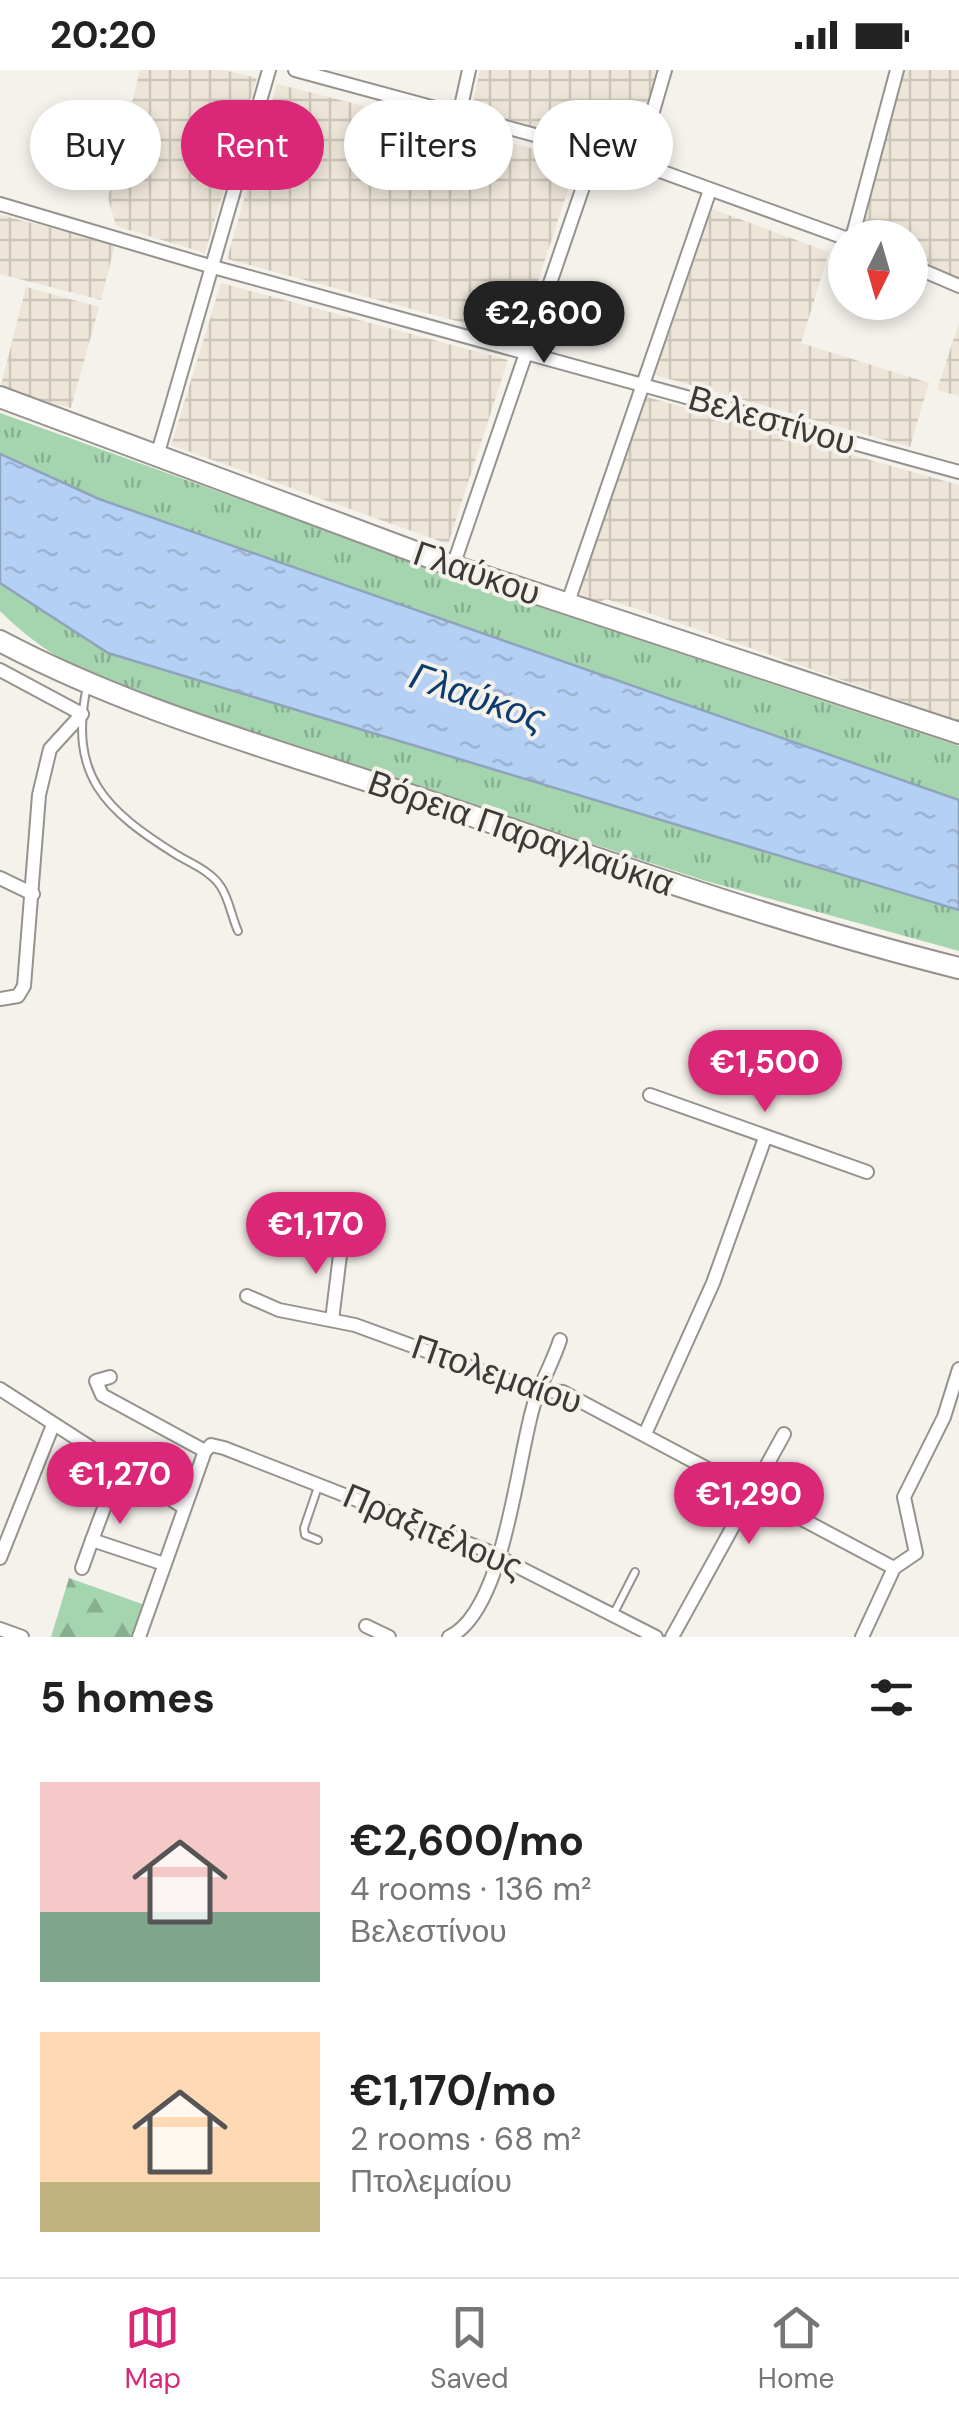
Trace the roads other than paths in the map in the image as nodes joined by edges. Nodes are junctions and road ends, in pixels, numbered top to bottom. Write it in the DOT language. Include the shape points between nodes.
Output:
graph roads {
  1 [pos="270,70"];
  2 [pos="295,70"];
  3 [pos="469,70"];
  4 [pos="665,70"];
  5 [pos="897,70"];
  6 [pos="416,100"];
  7 [pos="462,100"];
  8 [pos="656,100"];
  9 [pos="673,176"];
  10 [pos="582,190"];
  11 [pos="710,190"];
  12 [pos="0,204"];
  13 [pos="854,220"];
  14 [pos="828,231"];
  15 [pos="213,267"];
  16 [pos="928,273"];
  17 [pos="959,286"];
  18 [pos="527,351"];
  19 [pos="643,384"];
  20 [pos="0,397"];
  21 [pos="158,456"];
  22 [pos="959,472"];
  23 [pos="453,566"];
  24 [pos="567,604"];
  25 [pos="0,641"];
  26 [pos="0,670"];
  27 [pos="88,685"];
  28 [pos="82,714"];
  29 [pos="959,733"];
  30 [pos="0,878"];
  31 [pos="33,894"];
  32 [pos="238,931"];
  33 [pos="959,968"];
  34 [pos="0,999"];
  35 [pos="650,1095"];
  36 [pos="765,1138"];
  37 [pos="867,1172"];
  38 [pos="342,1239"];
  39 [pos="247,1296"];
  40 [pos="332,1320"];
  41 [pos="560,1340"];
  42 [pos="959,1369"];
  43 [pos="110,1378"];
  44 [pos="0,1389"];
  45 [pos="541,1390"];
  46 [pos="53,1425"];
  47 [pos="644,1434"];
  48 [pos="784,1434"];
  49 [pos="205,1450"];
  50 [pos="119,1468"];
  51 [pos="320,1483"];
  52 [pos="755,1493"];
  53 [pos="183,1507"];
  54 [pos="92,1540"];
  55 [pos="318,1540"];
  56 [pos="498,1556"];
  57 [pos="0,1558"];
  58 [pos="164,1564"];
  59 [pos="82,1568"];
  60 [pos="894,1568"];
  61 [pos="635,1572"];
  62 [pos="612,1615"];
  63 [pos="366,1626"];
  64 [pos="0,1629"];
  65 [pos="636,1633"];
  66 [pos="22,1637"];
  67 [pos="139,1637"];
  68 [pos="390,1637"];
  69 [pos="449,1637"];
  70 [pos="656,1637"];
  71 [pos="672,1637"];
  72 [pos="862,1637"];
  1 -- 15 [label="street"];
  2 -- 6 [label="street"];
  3 -- 7 [label="street"];
  4 -- 8 [label="street"];
  5 -- 13 [label="street"];
  9 -- 11 [label="street"];
  10 -- 18 [label="street"];
  11 -- 14 [label="street"];
  11 -- 19 [label="street"];
  12 -- 15 [label="street, Βελεστίνου"];
  15 -- 18 [label="street, Βελεστίνου"];
  15 -- 21 [label="street"];
  16 -- 17 [label="street"];
  18 -- 19 [label="street, Βελεστίνου"];
  18 -- 23 [label="street"];
  19 -- 22 [label="street, Βελεστίνου"];
  19 -- 24 [label="street"];
  20 -- 21 [label="main road, Γλαύκου"];
  21 -- 23 [label="main road, Γλαύκου"];
  23 -- 24 [label="main road, Γλαύκου"];
  24 -- 29 [label="main road, Γλαύκου"];
  25 -- 27 [label="main road, Βόρεια Παραγλαύκια"];
  26 -- 28 [label="street"];
  27 -- 28 [label="lane"];
  27 -- 33 [label="main road, Βόρεια Παραγλαύκια" via="725,901"];
  28 -- 31 [label="street" via="50,750 39,795"];
  28 -- 32 [label="lane" via="86,766 106,803 130,826 206,872 221,887"];
  30 -- 31 [label="street"];
  31 -- 34 [label="street" via="24,986 18,996"];
  35 -- 36 [label="street"];
  36 -- 37 [label="street"];
  36 -- 47 [label="street" via="713,1283"];
  38 -- 40 [label="street"];
  39 -- 40 [label="street, Πτολεμαίου" via="278,1310"];
  40 -- 45 [label="street, Πτολεμαίου"];
  41 -- 45 [label="street"];
  42 -- 60 [label="street" via="906,1492 916,1553"];
  43 -- 49 [label="street, Πραξιτέλους" via="96,1381 102,1394"];
  44 -- 46 [label="street"];
  45 -- 47 [label="street, Πτολεμαίου" via="562,1392"];
  45 -- 56 [label="street"];
  46 -- 50 [label="street"];
  46 -- 57 [label="street"];
  47 -- 52 [label="street, Πτολεμαίου"];
  48 -- 52 [label="street"];
  49 -- 51 [label="street, Πραξιτέλους" via="216,1446"];
  49 -- 53 [label="street"];
  50 -- 53 [label="street"];
  50 -- 54 [label="street"];
  51 -- 55 [label="lane" via="304,1528"];
  51 -- 56 [label="street, Πραξιτέλους"];
  52 -- 60 [label="street, Πτολεμαίου"];
  52 -- 71 [label="street"];
  53 -- 58 [label="street"];
  54 -- 58 [label="street"];
  54 -- 59 [label="street"];
  56 -- 62 [label="street, Πραξιτέλους"];
  56 -- 69 [label="street" via="466,1628"];
  58 -- 67 [label="street"];
  60 -- 72 [label="street"];
  61 -- 62 [label="lane"];
  62 -- 65 [label="street, Πραξιτέλους"];
  63 -- 68 [label="street"];
  64 -- 66 [label="street"];
  65 -- 70 [label="street, Πραξιτέλους"];
}
